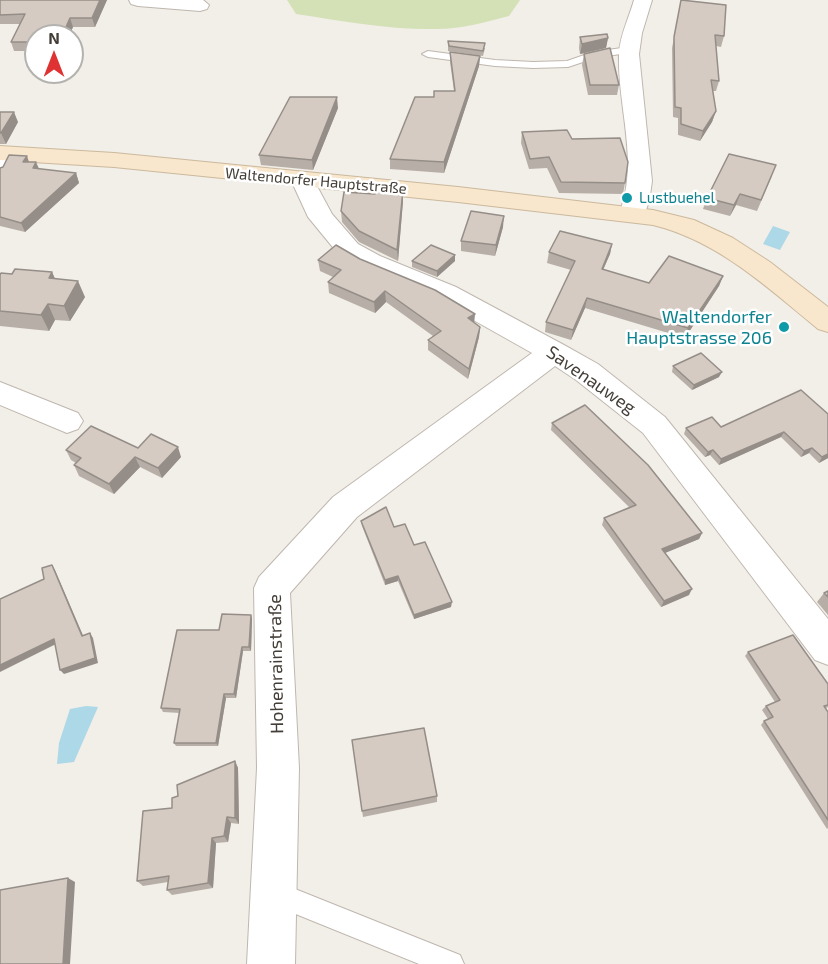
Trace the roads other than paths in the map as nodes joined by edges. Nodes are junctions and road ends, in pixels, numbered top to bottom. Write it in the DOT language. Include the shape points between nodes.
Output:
graph roads {
  1 [pos="138,0"];
  2 [pos="643,0"];
  3 [pos="200,5"];
  4 [pos="629,50"];
  5 [pos="428,54"];
  6 [pos="3,160"];
  7 [pos="303,180"];
  8 [pos="632,214"];
  9 [pos="828,322"];
  10 [pos="554,352"];
  11 [pos="0,393"];
  12 [pos="67,421"];
  13 [pos="828,648"];
  14 [pos="274,892"];
  15 [pos="271,964"];
  16 [pos="451,964"];
  1 -- 3 [label="street"];
  2 -- 4 [label="street"];
  4 -- 5 [label="lane" via="593,55 568,64 533,65"];
  4 -- 8 [label="street" via="629,77 638,129 638,203"];
  6 -- 7 [label="main road, Waltendorfer Hauptstraße" via="83,157"];
  7 -- 8 [label="main road, Waltendorfer Hauptstraße"];
  7 -- 10 [label="street, Savenauweg" via="321,217 350,250 446,293"];
  8 -- 9 [label="main road, Waltendorfer Hauptstraße" via="685,226 712,238 772,277"];
  10 -- 13 [label="street, Savenauweg" via="587,372 654,425"];
  10 -- 14 [label="street, Hohenrainstraße" via="345,507 272,588 278,768"];
  11 -- 12 [label="street"];
  14 -- 15 [label="street, Hohenrainstraße"];
  14 -- 16 [label="lane"];
}
